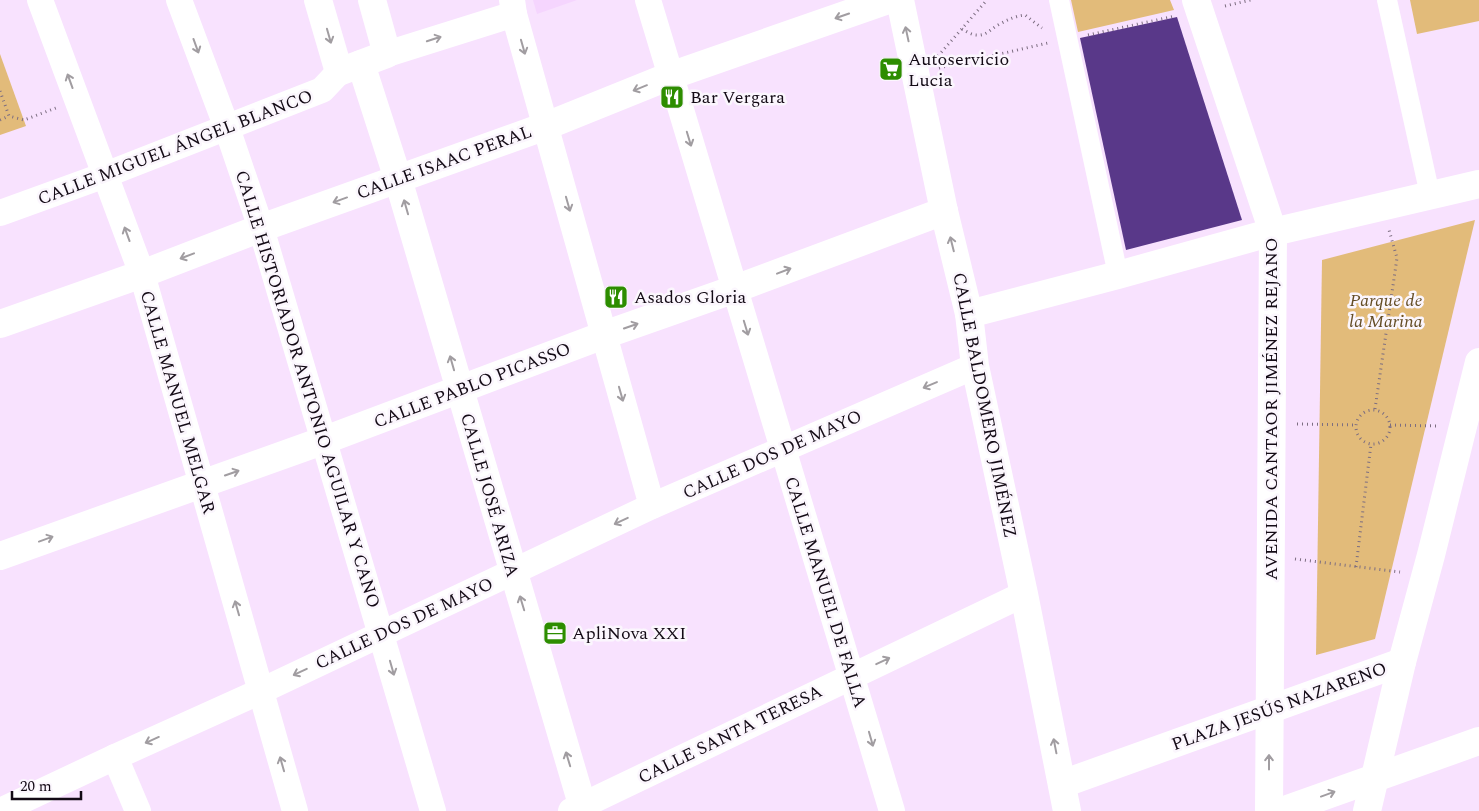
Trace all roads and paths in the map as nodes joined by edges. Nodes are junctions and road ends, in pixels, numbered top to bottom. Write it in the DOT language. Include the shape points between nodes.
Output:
graph roads {
  1 [pos="40,0"];
  2 [pos="179,0"];
  3 [pos="318,0"];
  4 [pos="372,0"];
  5 [pos="648,0"];
  6 [pos="888,0"];
  7 [pos="900,0"];
  8 [pos="987,0"];
  9 [pos="1059,0"];
  10 [pos="1196,0"];
  11 [pos="1387,0"];
  12 [pos="513,7"];
  13 [pos="962,29"];
  14 [pos="1066,33"];
  15 [pos="388,54"];
  16 [pos="350,68"];
  17 [pos="914,68"];
  18 [pos="670,76"];
  19 [pos="0,91"];
  20 [pos="77,100"];
  21 [pos="9,116"];
  22 [pos="0,120"];
  23 [pos="546,126"];
  24 [pos="227,128"];
  25 [pos="105,175"];
  26 [pos="398,179"];
  27 [pos="1479,184"];
  28 [pos="1430,195"];
  29 [pos="1382,207"];
  30 [pos="944,211"];
  31 [pos="0,213"];
  32 [pos="261,228"];
  33 [pos="1273,232"];
  34 [pos="142,274"];
  35 [pos="1118,275"];
  36 [pos="735,290"];
  37 [pos="969,314"];
  38 [pos="0,324"];
  39 [pos="604,335"];
  40 [pos="1479,362"];
  41 [pos="975,366"];
  42 [pos="459,389"];
  43 [pos="1375,410"];
  44 [pos="1271,424"];
  45 [pos="1356,425"];
  46 [pos="1390,425"];
  47 [pos="1463,427"];
  48 [pos="325,440"];
  49 [pos="1371,444"];
  50 [pos="783,449"];
  51 [pos="201,483"];
  52 [pos="652,506"];
  53 [pos="0,556"];
  54 [pos="1270,556"];
  55 [pos="1356,567"];
  56 [pos="513,572"];
  57 [pos="1426,575"];
  58 [pos="1024,594"];
  59 [pos="382,634"];
  60 [pos="1402,662"];
  61 [pos="852,676"];
  62 [pos="261,691"];
  63 [pos="1269,710"];
  64 [pos="1479,741"];
  65 [pos="114,757"];
  66 [pos="1375,777"];
  67 [pos="1062,784"];
  68 [pos="1,809"];
  69 [pos="579,809"];
  70 [pos="138,811"];
  71 [pos="294,811"];
  72 [pos="433,811"];
  73 [pos="892,811"];
  74 [pos="1067,811"];
  75 [pos="1269,811"];
  76 [pos="1282,811"];
  77 [pos="1367,811"];
  20 -- 1 [label="street, CALLE MANUEL MELGAR, one-way"];
  2 -- 24 [label="street, CALLE HISTORIADOR ANTONIO AGUILAR Y CANO, one-way"];
  3 -- 16 [label="street, CALLE JOSÉ ARIZA, one-way"];
  4 -- 15 [label="street"];
  5 -- 18 [label="street, CALLE MANUEL DE FALLA"];
  6 -- 18 [label="street, CALLE ISAAC PERAL, one-way"];
  17 -- 7 [label="street, CALLE BALDOMERO JIMÉNEZ, one-way"];
  8 -- 13 [label="path"];
  9 -- 14 [label="street"];
  10 -- 33 [label="street, AVENIDA CANTAOR JIMÉNEZ REJANO"];
  11 -- 28 [label="street"];
  15 -- 12 [label="street, CALLE MIGUEL ÁNGEL BLANCO, one-way"];
  12 -- 23 [label="street, one-way"];
  13 -- 14 [label="path" via="979,36 1010,19 1025,15 1052,37"];
  13 -- 17 [label="path" via="931,64"];
  14 -- 35 [label="street"];
  15 -- 16 [label="street, CALLE MIGUEL ÁNGEL BLANCO"];
  16 -- 24 [label="street, CALLE MIGUEL ÁNGEL BLANCO" via="322,90"];
  16 -- 26 [label="street, CALLE JOSÉ ARIZA"];
  17 -- 30 [label="street, CALLE BALDOMERO JIMÉNEZ"];
  18 -- 23 [label="street, CALLE ISAAC PERAL, one-way"];
  18 -- 36 [label="street, CALLE MANUEL DE FALLA, one-way"];
  19 -- 21 [label="path"];
  20 -- 21 [label="path" via="24,120"];
  20 -- 25 [label="street, CALLE MANUEL MELGAR"];
  21 -- 22 [label="path"];
  23 -- 26 [label="street, CALLE ISAAC PERAL"];
  23 -- 39 [label="street, one-way"];
  24 -- 25 [label="street, CALLE MIGUEL ÁNGEL BLANCO"];
  24 -- 32 [label="street, CALLE HISTORIADOR ANTONIO AGUILAR Y CANO"];
  25 -- 31 [label="street, CALLE MIGUEL ÁNGEL BLANCO"];
  34 -- 25 [label="street, CALLE MANUEL MELGAR, one-way"];
  26 -- 32 [label="street, CALLE ISAAC PERAL, one-way"];
  42 -- 26 [label="street, CALLE JOSÉ ARIZA, one-way"];
  27 -- 28 [label="street"];
  28 -- 29 [label="street"];
  29 -- 33 [label="street"];
  29 -- 43 [label="path" via="1397,258"];
  36 -- 30 [label="street, CALLE PABLO PICASSO, one-way"];
  37 -- 30 [label="street, CALLE BALDOMERO JIMÉNEZ, one-way"];
  32 -- 34 [label="street, CALLE ISAAC PERAL, one-way"];
  32 -- 48 [label="street, CALLE HISTORIADOR ANTONIO AGUILAR Y CANO"];
  33 -- 35 [label="street"];
  33 -- 44 [label="street, AVENIDA CANTAOR JIMÉNEZ REJANO"];
  34 -- 38 [label="street, CALLE ISAAC PERAL"];
  34 -- 51 [label="street, CALLE MANUEL MELGAR"];
  35 -- 37 [label="street"];
  39 -- 36 [label="street, CALLE PABLO PICASSO, one-way"];
  36 -- 50 [label="street, CALLE MANUEL DE FALLA, one-way"];
  37 -- 41 [label="street, CALLE BALDOMERO JIMÉNEZ"];
  39 -- 42 [label="street, CALLE PABLO PICASSO"];
  39 -- 52 [label="street, one-way"];
  40 -- 47 [label="street, PLAZA JESÚS NAZARENO"];
  41 -- 50 [label="street, CALLE DOS DE MAYO, one-way"];
  41 -- 58 [label="street, CALLE BALDOMERO JIMÉNEZ"];
  42 -- 48 [label="street, CALLE PABLO PICASSO"];
  42 -- 56 [label="street, CALLE JOSÉ ARIZA"];
  43 -- 45 [label="path" via="1361,414"];
  43 -- 46 [label="path" via="1383,412"];
  44 -- 45 [label="path"];
  44 -- 54 [label="street, AVENIDA CANTAOR JIMÉNEZ REJANO"];
  45 -- 49 [label="path" via="1358,435"];
  46 -- 47 [label="path"];
  46 -- 49 [label="path" via="1385,439"];
  47 -- 57 [label="street, PLAZA JESÚS NAZARENO"];
  51 -- 48 [label="street, CALLE PABLO PICASSO, one-way"];
  48 -- 59 [label="street, CALLE HISTORIADOR ANTONIO AGUILAR Y CANO"];
  49 -- 55 [label="path"];
  50 -- 52 [label="street, CALLE DOS DE MAYO"];
  50 -- 61 [label="street, CALLE MANUEL DE FALLA"];
  53 -- 51 [label="street, CALLE PABLO PICASSO, one-way"];
  62 -- 51 [label="street, CALLE MANUEL MELGAR, one-way"];
  52 -- 56 [label="street, CALLE DOS DE MAYO, one-way"];
  54 -- 55 [label="path"];
  54 -- 63 [label="street, AVENIDA CANTAOR JIMÉNEZ REJANO"];
  55 -- 57 [label="path"];
  56 -- 59 [label="street, CALLE DOS DE MAYO"];
  69 -- 56 [label="street, CALLE JOSÉ ARIZA, one-way"];
  57 -- 60 [label="street, PLAZA JESÚS NAZARENO"];
  61 -- 58 [label="street, CALLE SANTA TERESA, one-way"];
  67 -- 58 [label="street, CALLE BALDOMERO JIMÉNEZ, one-way"];
  59 -- 62 [label="street, CALLE DOS DE MAYO, one-way"];
  59 -- 72 [label="street, CALLE HISTORIADOR ANTONIO AGUILAR Y CANO, one-way"];
  60 -- 63 [label="street, PLAZA JESÚS NAZARENO"];
  60 -- 66 [label="street"];
  61 -- 69 [label="street, CALLE SANTA TERESA"];
  61 -- 73 [label="street, CALLE MANUEL DE FALLA, one-way"];
  62 -- 65 [label="street, CALLE DOS DE MAYO, one-way"];
  71 -- 62 [label="street, CALLE MANUEL MELGAR, one-way"];
  63 -- 67 [label="street, PLAZA JESÚS NAZARENO"];
  75 -- 63 [label="street, AVENIDA CANTAOR JIMÉNEZ REJANO, one-way"];
  64 -- 66 [label="street"];
  65 -- 68 [label="street, CALLE DOS DE MAYO"];
  65 -- 70 [label="street"];
  76 -- 66 [label="street, one-way"];
  66 -- 77 [label="street"];
  67 -- 74 [label="street, CALLE BALDOMERO JIMÉNEZ"];
}
